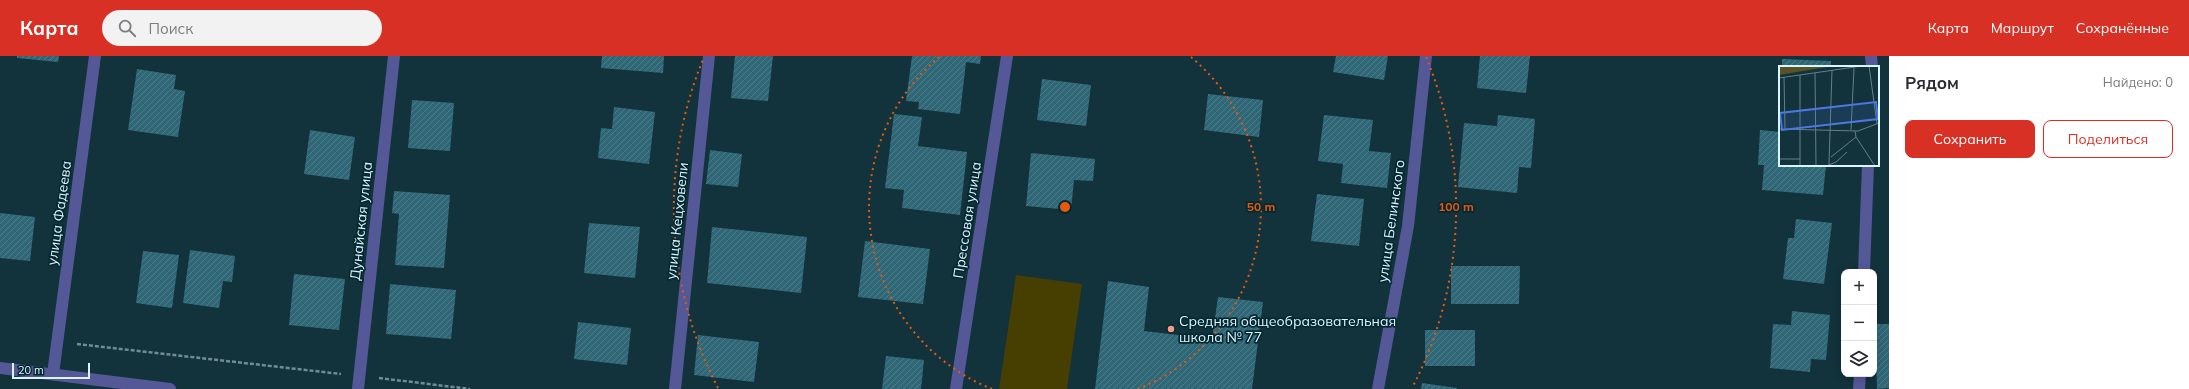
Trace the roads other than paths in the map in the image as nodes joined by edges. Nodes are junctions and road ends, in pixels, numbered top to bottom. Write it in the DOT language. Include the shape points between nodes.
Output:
graph roads {
  1 [pos="95,56"];
  2 [pos="394,56"];
  3 [pos="708,56"];
  4 [pos="1007,56"];
  5 [pos="1426,56"];
  6 [pos="1868,166"];
  7 [pos="1864,269"];
  8 [pos="0,368"];
  9 [pos="53,374"];
  10 [pos="1860,377"];
  11 [pos="170,389"];
  12 [pos="358,389"];
  13 [pos="675,389"];
  14 [pos="956,389"];
  15 [pos="1378,389"];
  16 [pos="1859,389"];
  1 -- 9 [label="street, улица Фадеева"];
  2 -- 12 [label="street, Дунайская улица"];
  3 -- 13 [label="street, улица Кецховели"];
  4 -- 14 [label="street, Прессовая улица"];
  5 -- 15 [label="street, улица Белинского" via="1408,226"];
  6 -- 7 [label="street"];
  8 -- 9 [label="street"];
  9 -- 11 [label="street"];
  10 -- 16 [label="street"];
}
